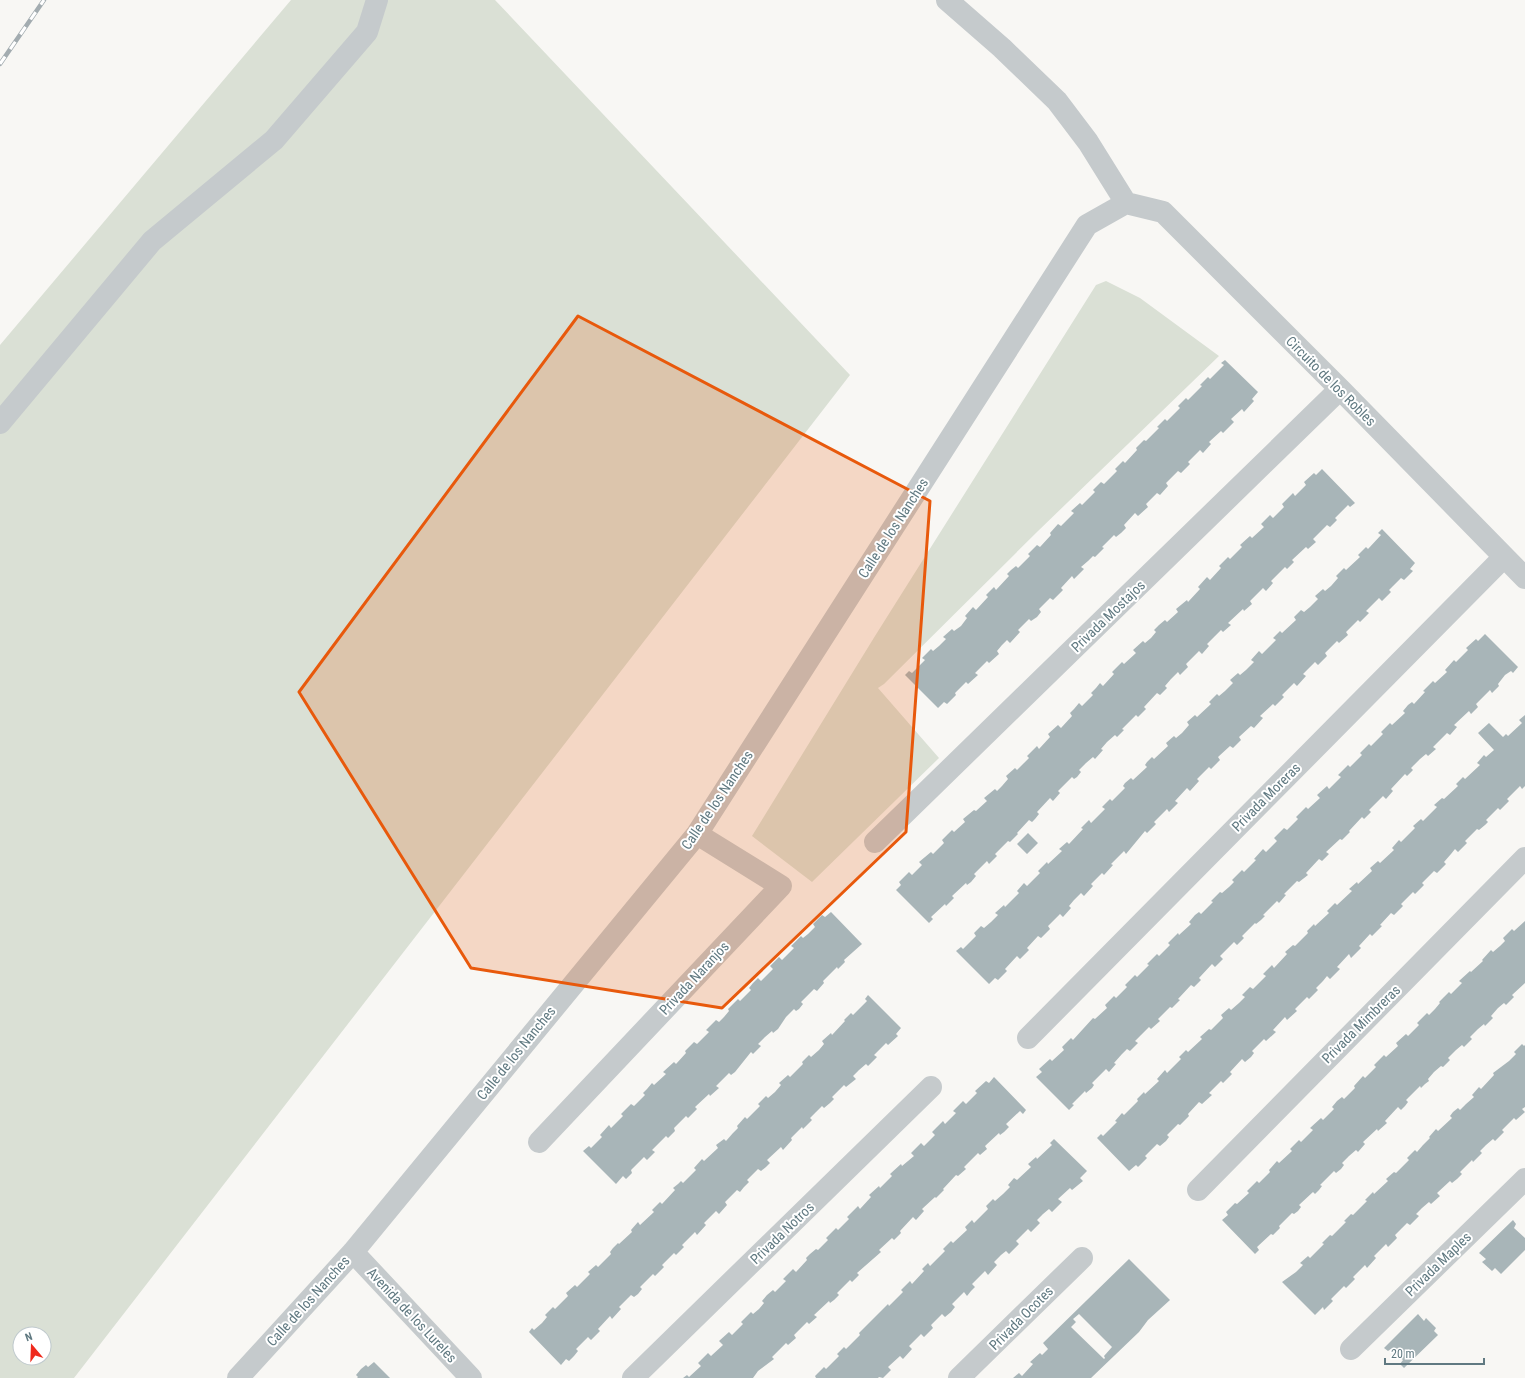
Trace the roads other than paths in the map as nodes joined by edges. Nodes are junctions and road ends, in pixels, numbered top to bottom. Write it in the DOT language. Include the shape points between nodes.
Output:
graph roads {
  1 [pos="376,0"];
  2 [pos="947,0"];
  3 [pos="1126,204"];
  4 [pos="1340,389"];
  5 [pos="0,423"];
  6 [pos="1504,557"];
  7 [pos="1525,578"];
  8 [pos="697,834"];
  9 [pos="875,842"];
  10 [pos="1525,858"];
  11 [pos="1028,1038"];
  12 [pos="931,1087"];
  13 [pos="539,1142"];
  14 [pos="1525,1179"];
  15 [pos="1198,1190"];
  16 [pos="353,1252"];
  17 [pos="1082,1258"];
  18 [pos="1351,1349"];
  19 [pos="238,1378"];
  20 [pos="470,1378"];
  21 [pos="633,1378"];
  22 [pos="960,1378"];
  1 -- 5 [label="street" via="367,32 274,140 152,241"];
  2 -- 3 [label="street" via="1057,101 1088,142"];
  3 -- 4 [label="street, Circuito de los Robles" via="1163,212"];
  3 -- 8 [label="street, Calle de los Nanches" via="1087,226"];
  4 -- 6 [label="street, Circuito de los Robles"];
  4 -- 9 [label="street, Privada Mostajos"];
  6 -- 7 [label="street, Circuito de los Robles"];
  6 -- 11 [label="street, Privada Moreras"];
  8 -- 13 [label="street, Privada Naranjos" via="780,886"];
  8 -- 16 [label="street, Calle de los Nanches"];
  10 -- 15 [label="street, Privada Mimbreras"];
  12 -- 21 [label="street, Privada Notros"];
  14 -- 18 [label="street, Privada Maples"];
  16 -- 19 [label="street, Calle de los Nanches"];
  16 -- 20 [label="street, Avenida de los Lureles"];
  17 -- 22 [label="street, Privada Ocotes"];
}
